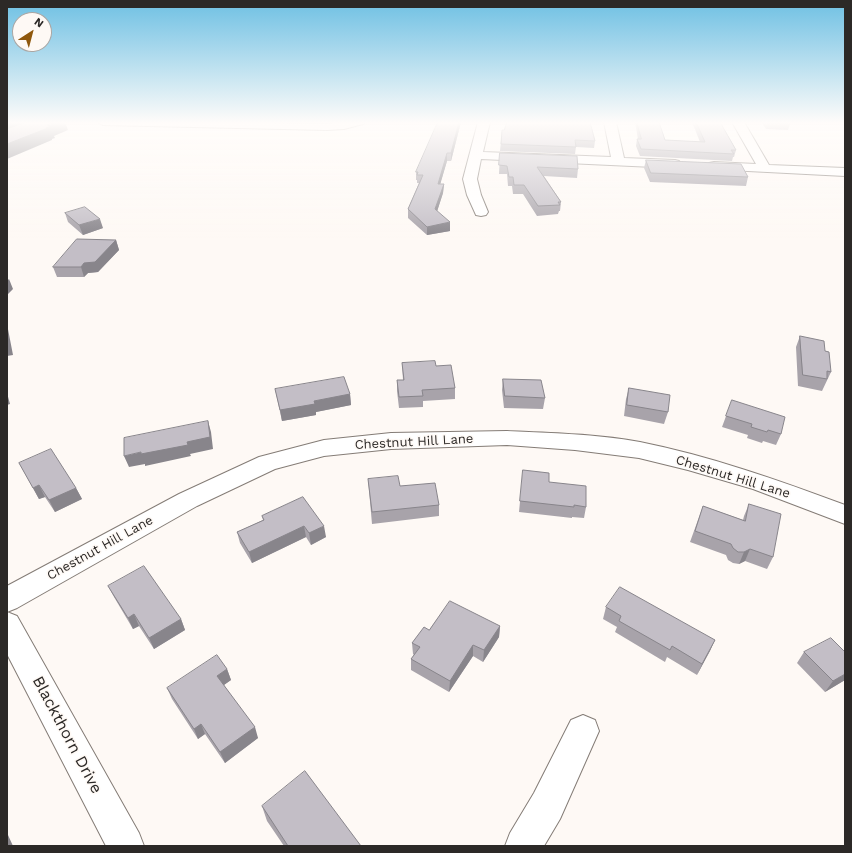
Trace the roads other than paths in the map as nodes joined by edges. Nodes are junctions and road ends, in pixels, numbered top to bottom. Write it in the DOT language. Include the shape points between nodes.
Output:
graph roads {
  1 [pos="475,162"];
  2 [pos="637,162"];
  3 [pos="761,162"];
  4 [pos="688,164"];
  5 [pos="703,165"];
  6 [pos="765,168"];
  7 [pos="845,172"];
  8 [pos="481,212"];
  9 [pos="845,515"];
  10 [pos="7,600"];
  11 [pos="7,625"];
  12 [pos="583,731"];
  13 [pos="126,846"];
  14 [pos="523,846"];
  1 -- 8 [label="street" via="470,179"];
  2 -- 4 [label="street"];
  3 -- 6 [label="street"];
  5 -- 6 [label="street"];
  6 -- 7 [label="street"];
  9 -- 10 [label="street, Chestnut Hill Lane" via="761,483 639,450 575,442 507,438 391,441 324,448 267,463 188,500"];
  11 -- 13 [label="street, Blackthorn Drive"];
  12 -- 14 [label="street" via="547,806"];
}
